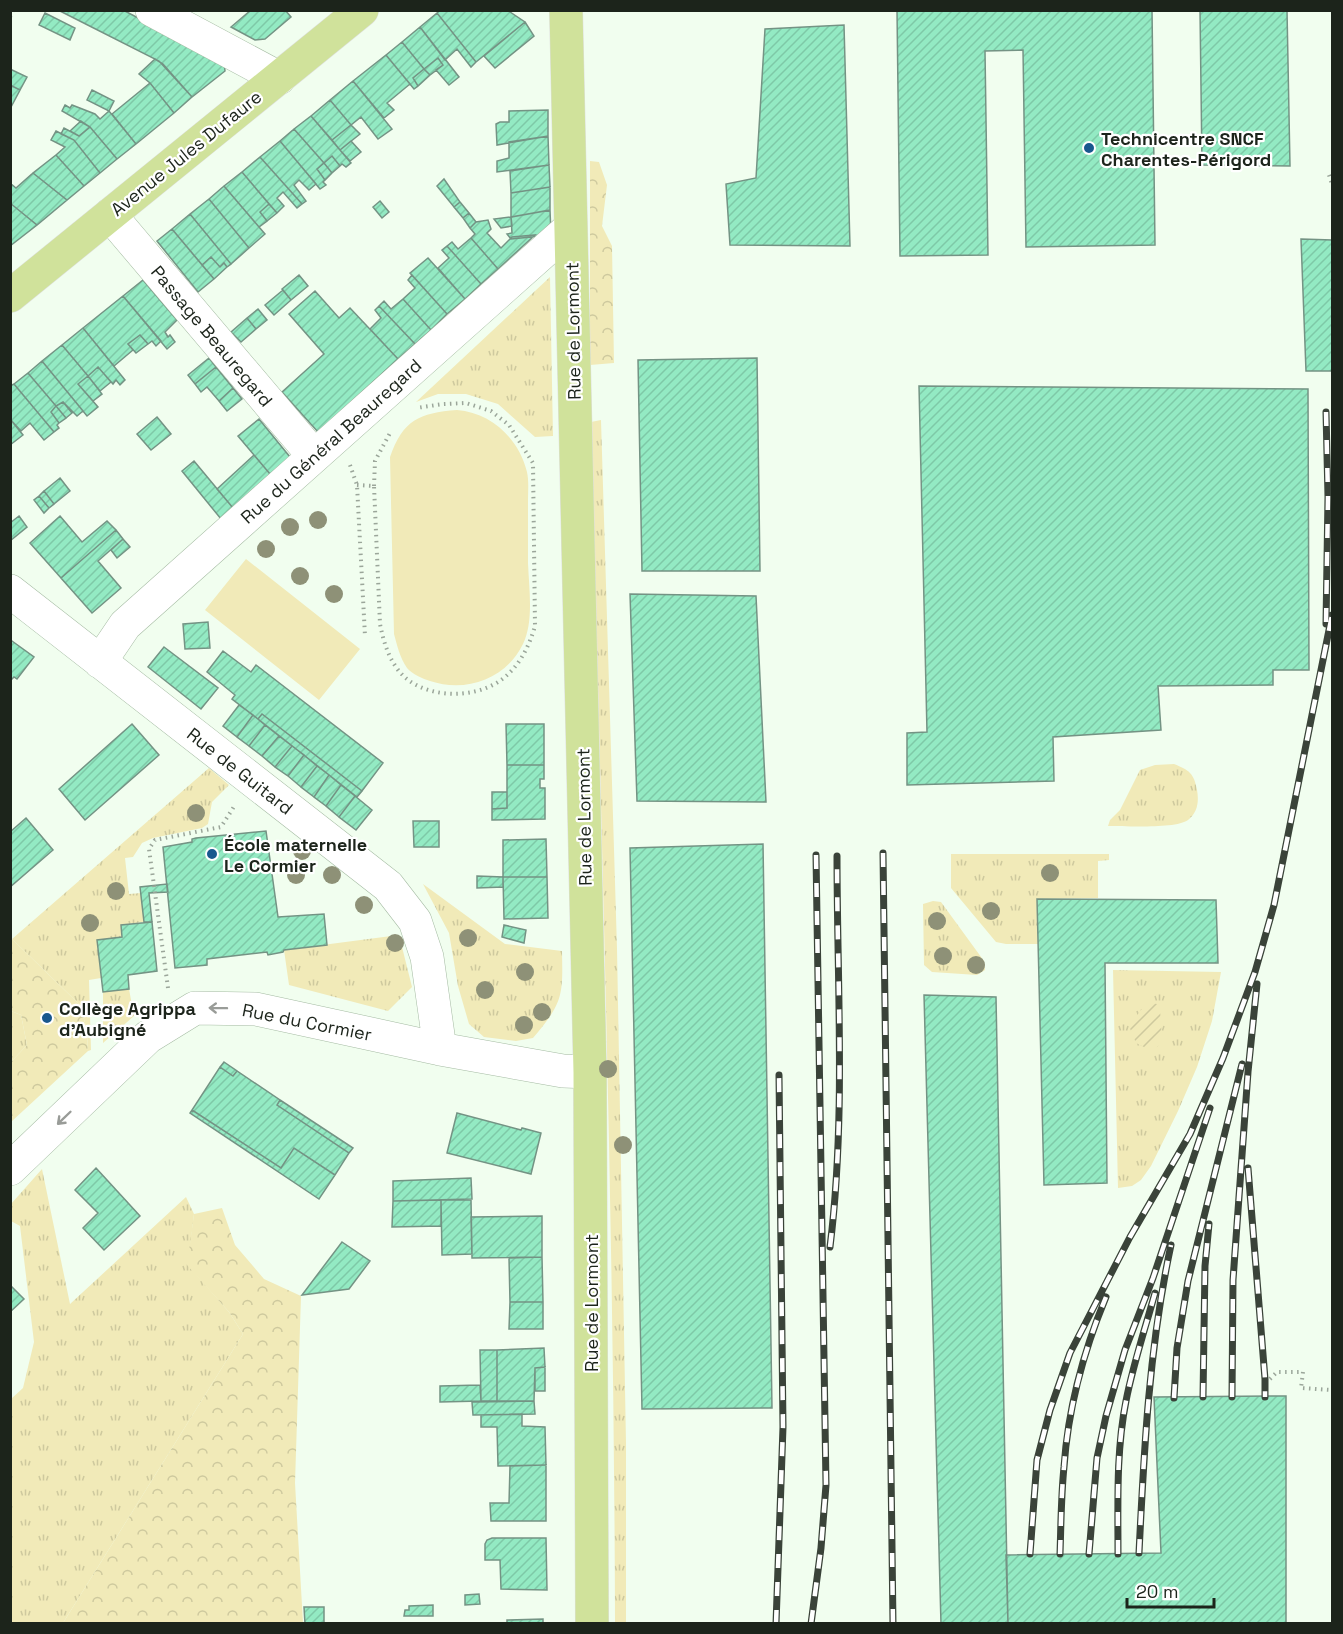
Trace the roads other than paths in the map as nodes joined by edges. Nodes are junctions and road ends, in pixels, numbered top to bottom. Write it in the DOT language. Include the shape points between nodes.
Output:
graph roads {
  1 [pos="152,10"];
  2 [pos="362,10"];
  3 [pos="561,14"];
  4 [pos="279,78"];
  5 [pos="110,215"];
  6 [pos="570,228"];
  7 [pos="14,288"];
  8 [pos="322,449"];
  9 [pos="10,591"];
  10 [pos="100,662"];
  11 [pos="440,1049"];
  12 [pos="590,1072"];
  13 [pos="10,1169"];
  14 [pos="592,1623"];
  1 -- 4 [label="street"];
  2 -- 4 [label="main road, Avenue Jules Dufaure"];
  3 -- 6 [label="main road, Rue de Lormont"];
  4 -- 5 [label="main road, Avenue Jules Dufaure"];
  5 -- 7 [label="main road, Avenue Jules Dufaure"];
  5 -- 8 [label="street, Passage Beauregard"];
  6 -- 8 [label="street, Rue du Général Beauregard"];
  6 -- 12 [label="main road, Rue de Lormont"];
  8 -- 10 [label="street, Rue du Général Beauregard" via="125,625"];
  9 -- 10 [label="street, Rue de Guitard"];
  10 -- 11 [label="street, Rue de Guitard" via="388,886 415,921 427,957"];
  11 -- 12 [label="street, Rue du Cormier" via="563,1071"];
  11 -- 13 [label="street, Rue du Cormier, one-way" via="256,1009 195,1008 148,1037"];
  12 -- 14 [label="main road, Rue de Lormont"];
}
